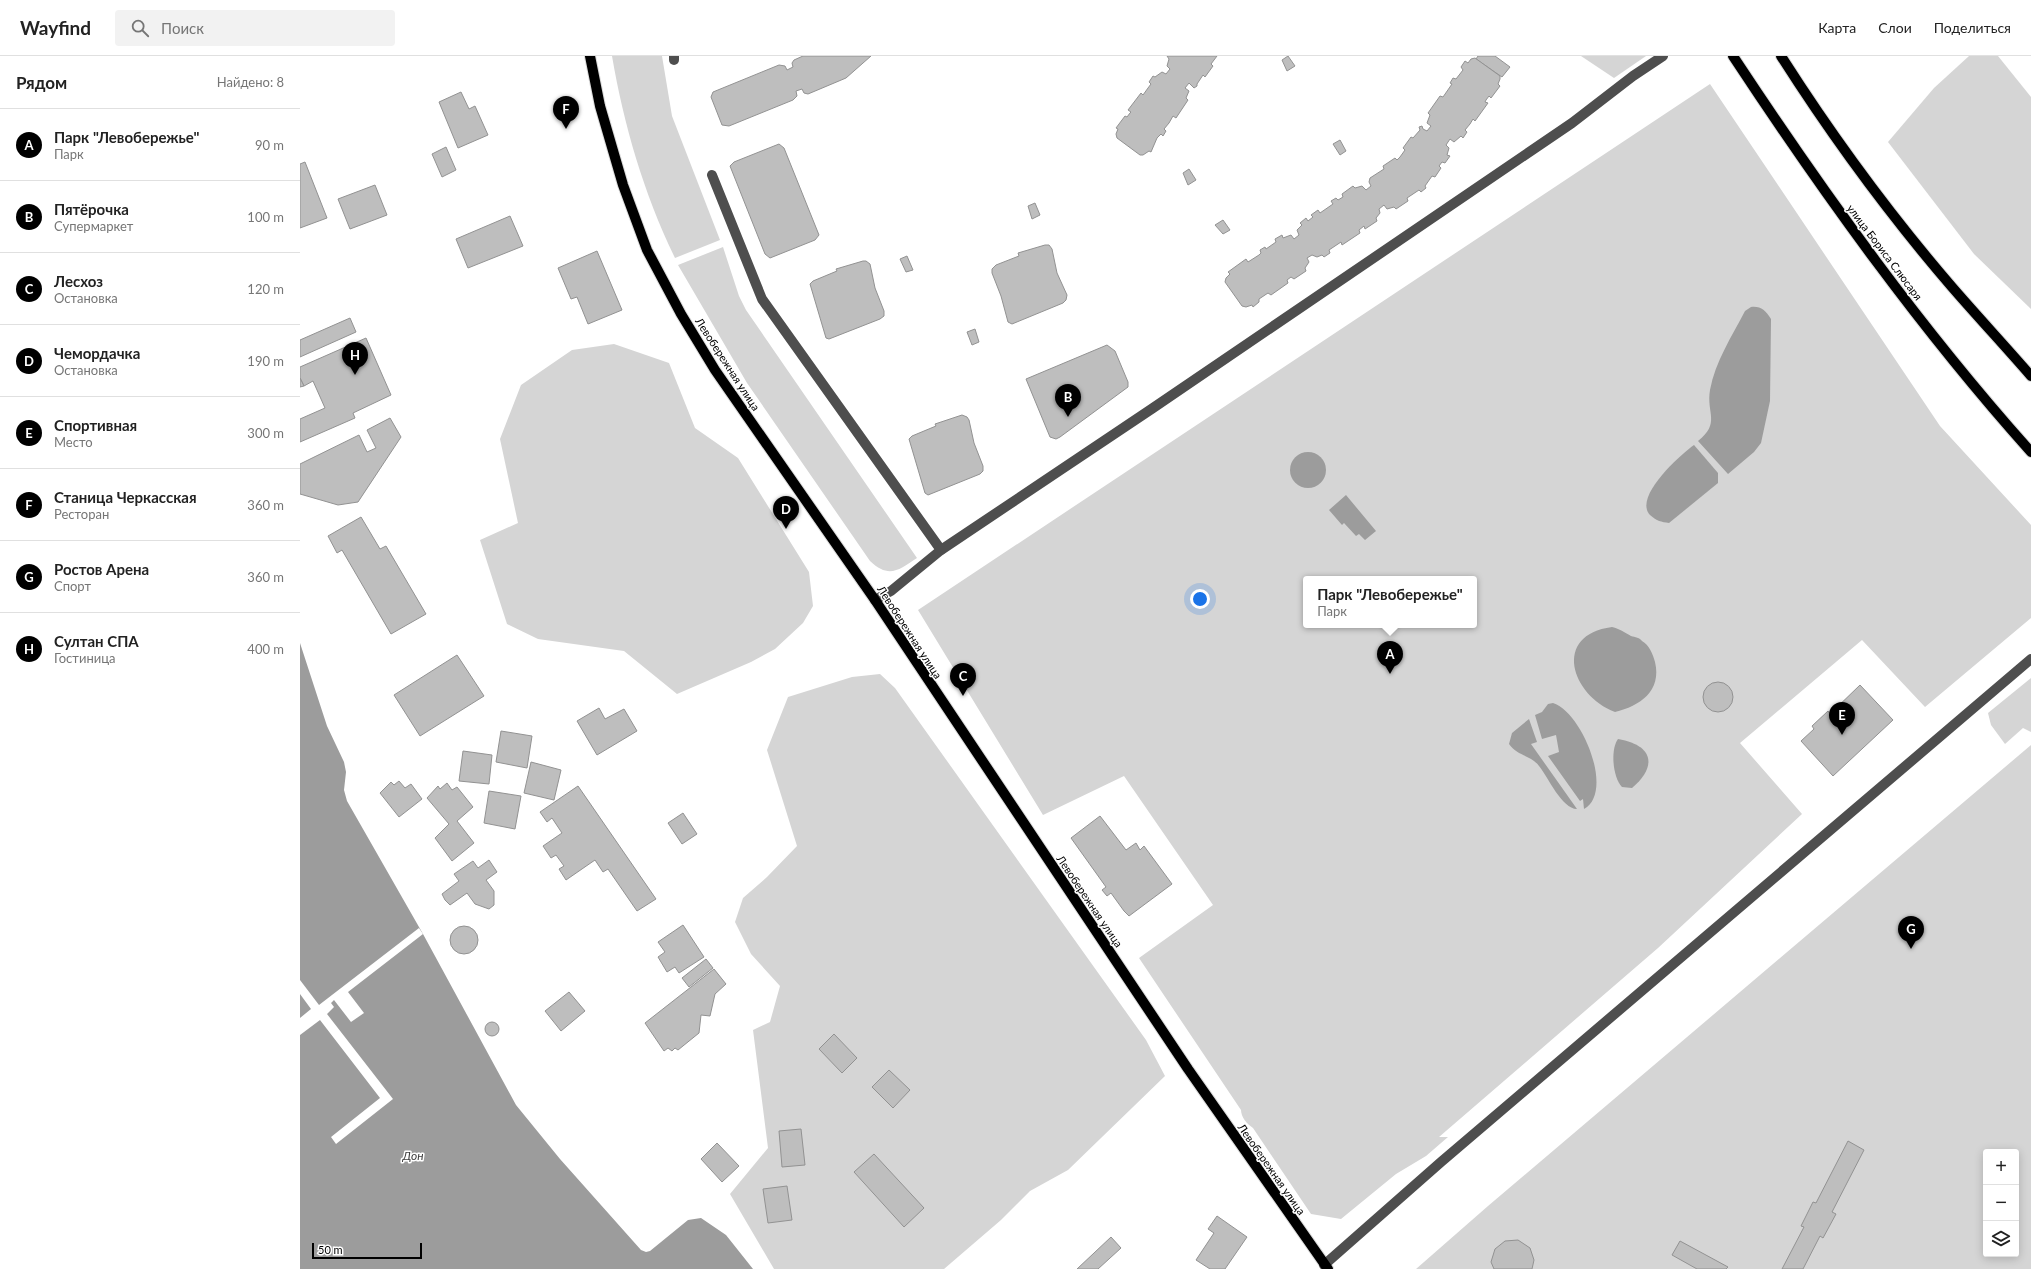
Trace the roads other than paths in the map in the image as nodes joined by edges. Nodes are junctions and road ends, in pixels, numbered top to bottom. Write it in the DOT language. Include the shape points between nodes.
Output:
graph roads {
  1 [pos="590,56"];
  2 [pos="1664,56"];
  3 [pos="1733,56"];
  4 [pos="1781,56"];
  5 [pos="712,175"];
  6 [pos="2031,376"];
  7 [pos="2031,452"];
  8 [pos="941,550"];
  9 [pos="875,600"];
  10 [pos="2031,659"];
  11 [pos="1326,1267"];
  1 -- 9 [label="main road, Левобережная улица" via="600,106 623,185 647,250 715,370"];
  2 -- 8 [label="street" via="1633,76 1572,123"];
  3 -- 7 [label="main road, улица Бориса Слюсаря" via="1850,227 1914,312"];
  4 -- 6 [label="main road" via="1872,187 1952,287"];
  5 -- 8 [label="street" via="762,299"];
  8 -- 9 [label="street"];
  9 -- 11 [label="main road, Левобережная улица" via="1188,1070"];
  10 -- 11 [label="street" via="1447,1157"];
}
